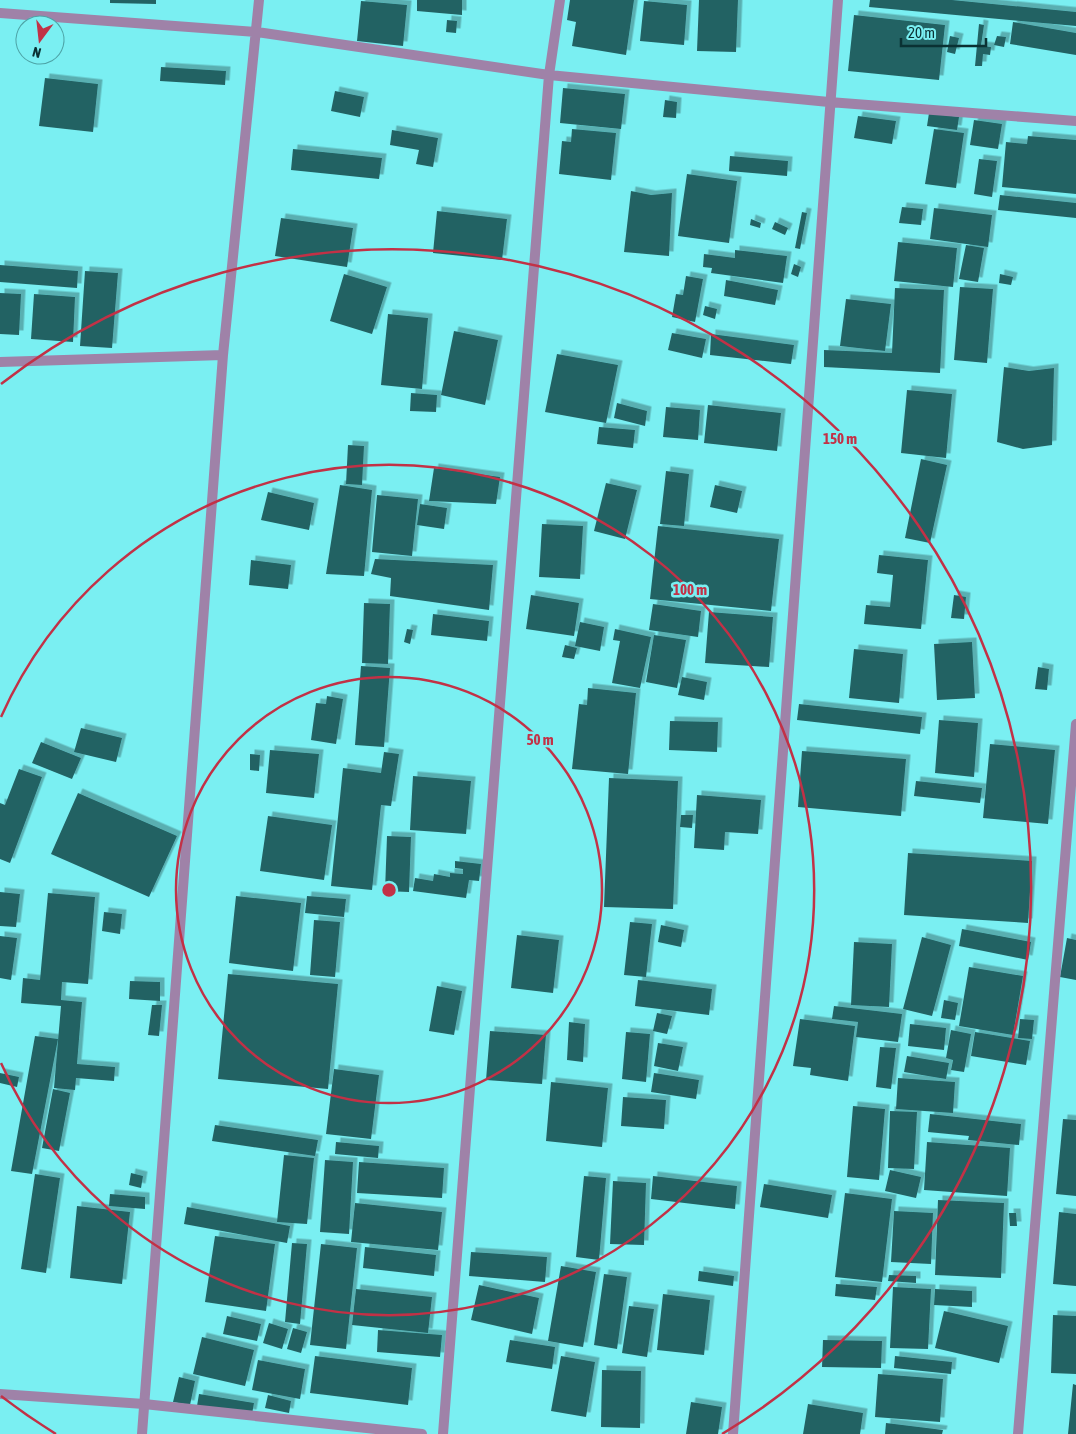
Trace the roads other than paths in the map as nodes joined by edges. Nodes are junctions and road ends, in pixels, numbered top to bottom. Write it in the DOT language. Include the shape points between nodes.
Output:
graph roads {
  1 [pos="259,0"];
  2 [pos="560,0"];
  3 [pos="838,0"];
  4 [pos="0,13"];
  5 [pos="257,32"];
  6 [pos="549,75"];
  7 [pos="830,102"];
  8 [pos="1076,121"];
  9 [pos="223,355"];
  10 [pos="0,362"];
  11 [pos="1076,724"];
  12 [pos="0,1394"];
  13 [pos="144,1404"];
  14 [pos="142,1434"];
  15 [pos="422,1434"];
  16 [pos="443,1434"];
  17 [pos="733,1434"];
  18 [pos="1018,1434"];
  1 -- 5 [label="street"];
  2 -- 6 [label="street"];
  3 -- 7 [label="street"];
  4 -- 5 [label="street"];
  5 -- 6 [label="street"];
  5 -- 9 [label="street"];
  6 -- 7 [label="street"];
  6 -- 16 [label="street"];
  7 -- 8 [label="street"];
  7 -- 17 [label="street"];
  9 -- 10 [label="street"];
  9 -- 13 [label="street"];
  11 -- 18 [label="street"];
  12 -- 13 [label="street"];
  13 -- 14 [label="street"];
  13 -- 15 [label="street"];
}
